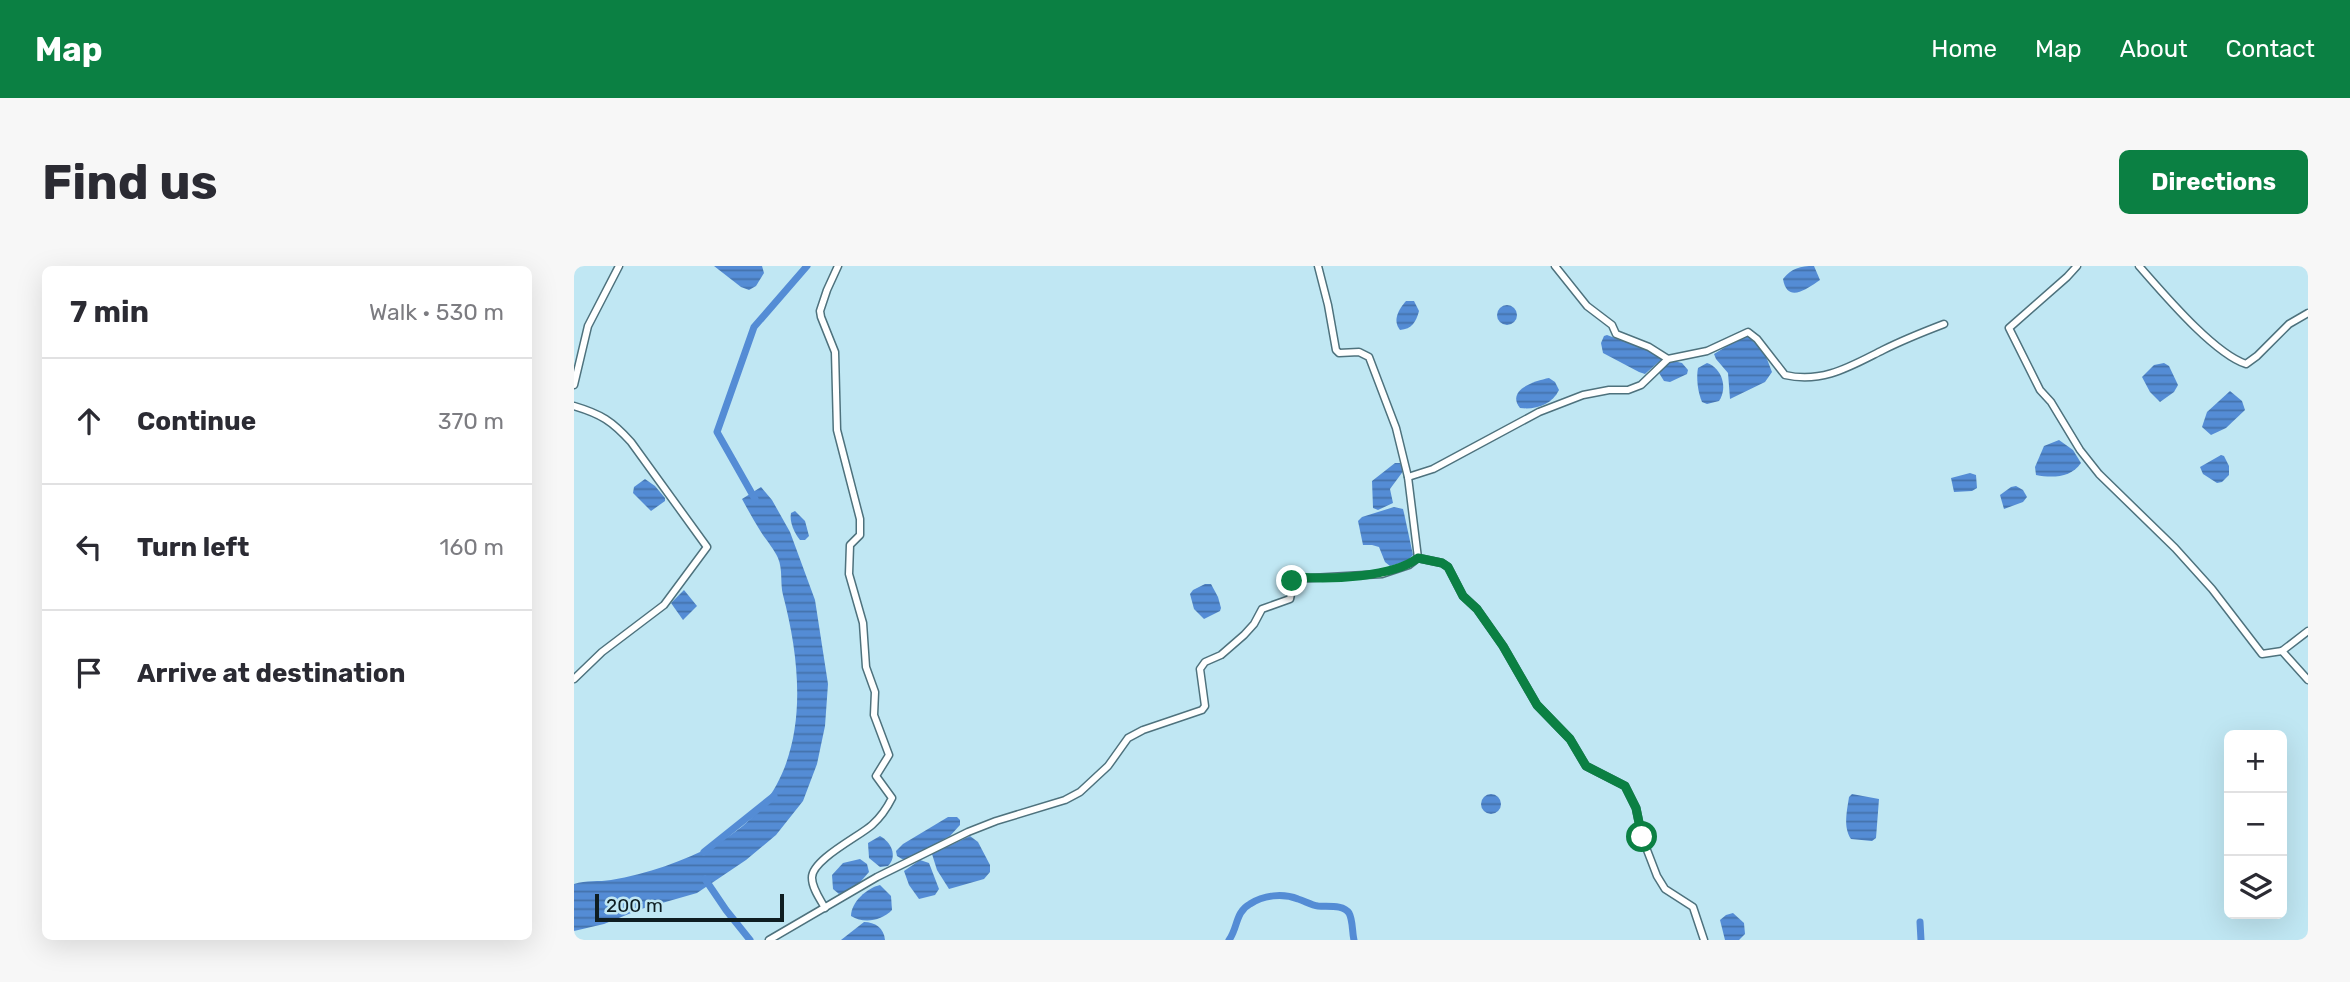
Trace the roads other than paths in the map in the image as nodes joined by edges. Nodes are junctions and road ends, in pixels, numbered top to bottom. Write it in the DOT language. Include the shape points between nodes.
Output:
graph roads {
  1 [pos="619,266"];
  2 [pos="838,266"];
  3 [pos="1318,266"];
  4 [pos="1555,266"];
  5 [pos="2077,266"];
  6 [pos="2139,266"];
  7 [pos="2308,313"];
  8 [pos="1944,324"];
  9 [pos="1668,359"];
  10 [pos="574,385"];
  11 [pos="574,406"];
  12 [pos="1408,477"];
  13 [pos="1418,558"];
  14 [pos="2308,631"];
  15 [pos="2282,651"];
  16 [pos="574,679"];
  17 [pos="2308,680"];
  18 [pos="825,908"];
  19 [pos="769,940"];
  20 [pos="1704,940"];
  1 -- 10 [label="street" via="588,326"];
  2 -- 18 [label="street" via="821,317 835,352 837,430 860,519 860,535 850,545 849,574 863,623 866,667 875,692 874,715 889,755 876,776 892,798 870,827 813,872 813,885"];
  3 -- 12 [label="street" via="1336,350 1368,357 1396,428"];
  4 -- 9 [label="street" via="1616,334"];
  5 -- 15 [label="street" via="2009,328 2040,390 2099,474 2175,548 2262,654"];
  6 -- 7 [label="street" via="2203,333 2231,358 2246,364 2289,324"];
  8 -- 9 [label="street" via="1842,372 1817,377 1785,375 1748,332 1707,351"];
  9 -- 12 [label="street" via="1641,385 1572,399 1433,469"];
  11 -- 16 [label="street" via="604,416 618,428 707,547 664,605"];
  12 -- 13 [label="street"];
  13 -- 18 [label="street" via="1382,574 1294,579 1290,599 1262,609 1244,635 1200,669 1202,710 1128,738 1108,766 1080,792 968,832"];
  13 -- 20 [label="street" via="1448,567 1537,705 1570,739 1586,766 1625,786 1657,876 1665,889 1693,907"];
  14 -- 15 [label="street"];
  15 -- 17 [label="street"];
  18 -- 19 [label="street"];
}
